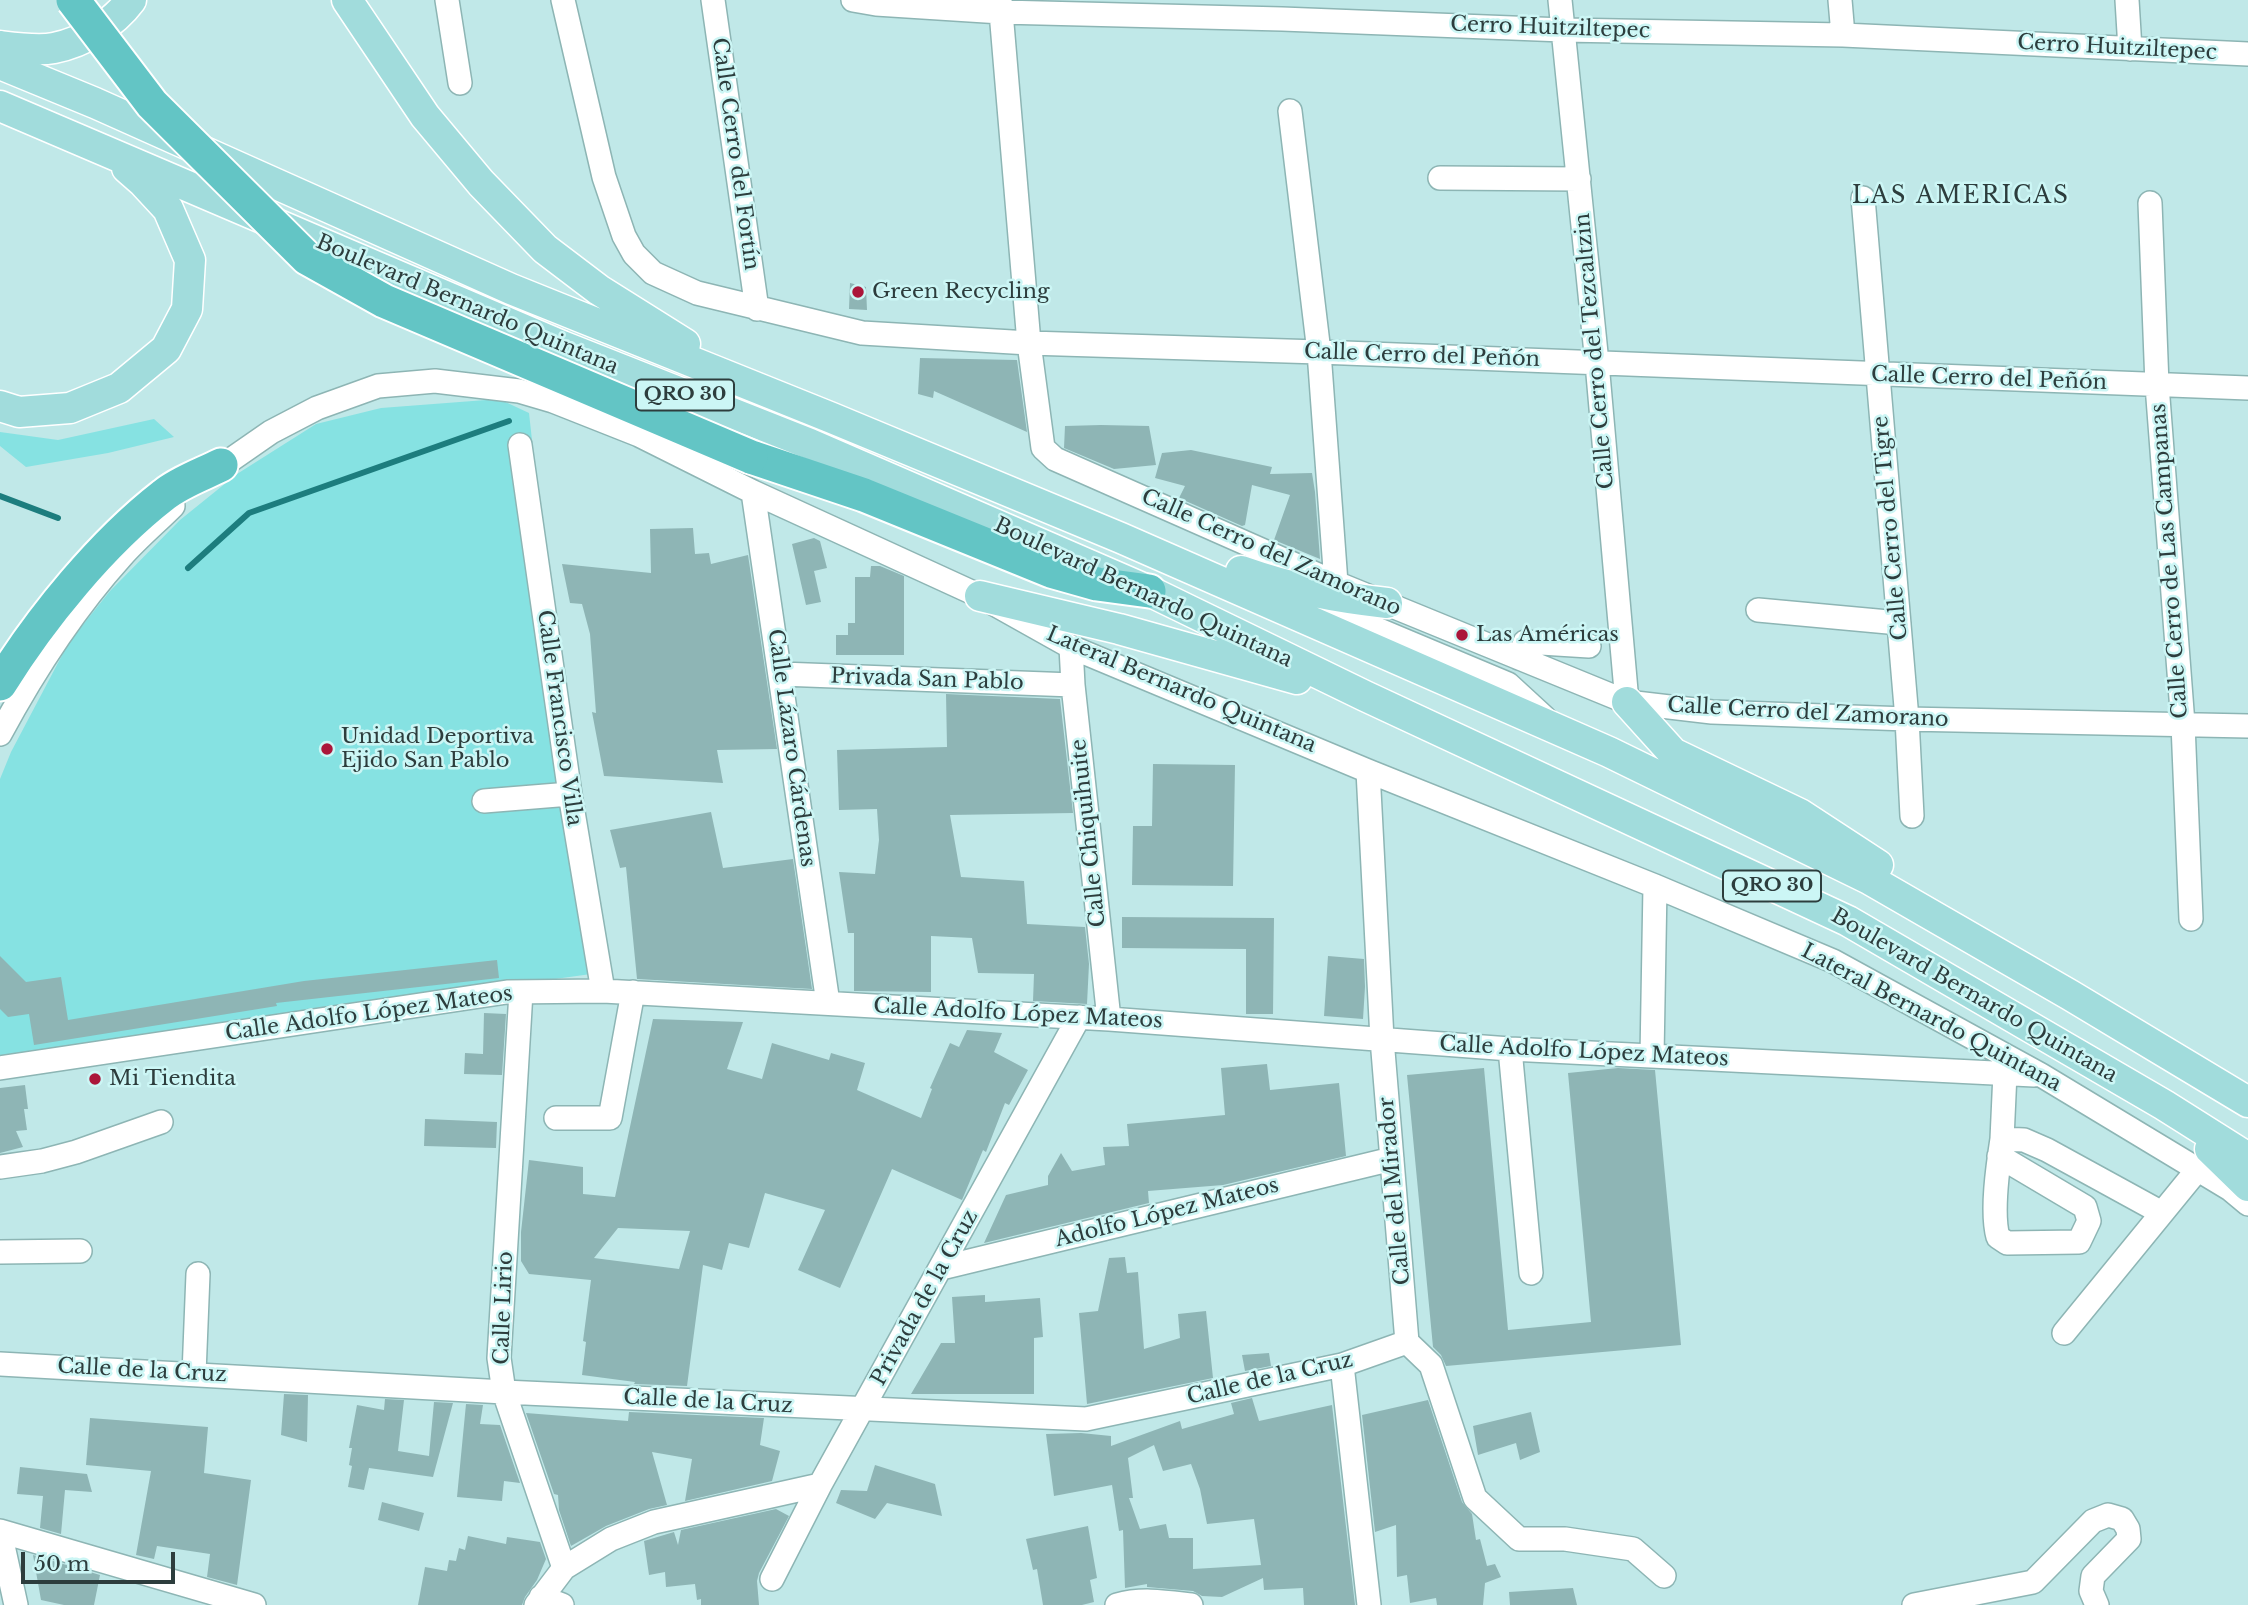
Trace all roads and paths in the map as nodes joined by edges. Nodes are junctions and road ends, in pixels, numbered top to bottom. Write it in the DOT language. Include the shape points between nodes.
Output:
graph roads {
  1 [pos="73,0"];
  2 [pos="131,0"];
  3 [pos="347,0"];
  4 [pos="447,0"];
  5 [pos="564,0"];
  6 [pos="713,0"];
  7 [pos="853,0"];
  8 [pos="1560,0"];
  9 [pos="1840,0"];
  10 [pos="2127,0"];
  11 [pos="1001,6"];
  12 [pos="1175,8"];
  13 [pos="1282,9"];
  14 [pos="1563,30"];
  15 [pos="1843,34"];
  16 [pos="0,46"];
  17 [pos="2130,49"];
  18 [pos="2248,54"];
  19 [pos="0,64"];
  20 [pos="460,83"];
  21 [pos="0,106"];
  22 [pos="1290,111"];
  23 [pos="66,134"];
  24 [pos="1440,178"];
  25 [pos="1578,179"];
  26 [pos="1863,198"];
  27 [pos="2150,203"];
  28 [pos="757,309"];
  29 [pos="1029,344"];
  30 [pos="1319,352"];
  31 [pos="1597,363"];
  32 [pos="1878,375"];
  33 [pos="2157,385"];
  34 [pos="2248,388"];
  35 [pos="0,406"];
  36 [pos="832,418"];
  37 [pos="520,445"];
  38 [pos="221,465"];
  39 [pos="753,492"];
  40 [pos="1121,538"];
  41 [pos="1336,583"];
  42 [pos="1149,592"];
  43 [pos="980,596"];
  44 [pos="1387,603"];
  45 [pos="1758,610"];
  46 [pos="1899,623"];
  47 [pos="1588,646"];
  48 [pos="1071,647"];
  49 [pos="1519,658"];
  50 [pos="781,674"];
  51 [pos="0,684"];
  52 [pos="1073,685"];
  53 [pos="1365,696"];
  54 [pos="1627,702"];
  55 [pos="1907,719"];
  56 [pos="2183,724"];
  57 [pos="2248,726"];
  58 [pos="0,734"];
  59 [pos="1368,771"];
  60 [pos="570,794"];
  61 [pos="484,801"];
  62 [pos="1912,816"];
  63 [pos="1655,886"];
  64 [pos="2191,919"];
  65 [pos="1960,932"];
  66 [pos="603,990"];
  67 [pos="521,992"];
  68 [pos="633,992"];
  69 [pos="828,1003"];
  70 [pos="1079,1017"];
  71 [pos="1109,1019"];
  72 [pos="1382,1039"];
  73 [pos="1510,1049"];
  74 [pos="1652,1056"];
  75 [pos="0,1068"];
  76 [pos="2005,1073"];
  77 [pos="2041,1075"];
  78 [pos="2248,1102"];
  79 [pos="2164,1105"];
  80 [pos="556,1118"];
  81 [pos="161,1122"];
  82 [pos="2001,1148"];
  83 [pos="2248,1158"];
  84 [pos="1392,1159"];
  85 [pos="0,1167"];
  86 [pos="2198,1169"];
  87 [pos="2248,1186"];
  88 [pos="2248,1204"];
  89 [pos="2162,1213"];
  90 [pos="80,1251"];
  91 [pos="0,1252"];
  92 [pos="941,1268"];
  93 [pos="1531,1273"];
  94 [pos="198,1274"];
  95 [pos="2064,1333"];
  96 [pos="1407,1342"];
  97 [pos="0,1364"];
  98 [pos="1342,1364"];
  99 [pos="194,1374"];
  100 [pos="504,1392"];
  101 [pos="863,1409"];
  102 [pos="820,1485"];
  103 [pos="0,1531"];
  104 [pos="564,1568"];
  105 [pos="1664,1576"];
  106 [pos="772,1579"];
  107 [pos="547,1602"];
  108 [pos="16,1605"];
  109 [pos="254,1605"];
  110 [pos="1117,1605"];
  111 [pos="1191,1605"];
  112 [pos="1369,1605"];
  113 [pos="1914,1605"];
  114 [pos="2096,1605"];
  1 -- 42 [label="highway, bridge" via="152,104 307,258 384,301 751,457 864,495 1051,571"];
  2 -- 16 [label="main road" via="120,16 82,39 52,48"];
  3 -- 36 [label="main road" via="425,116 545,249 681,342"];
  4 -- 20 [label="street"];
  5 -- 28 [label="street, Calle Cerro del Peñón" via="604,177 634,254 653,272 697,293"];
  6 -- 28 [label="street, Calle Cerro del Fortín"];
  7 -- 11 [label="street, Cerro Huitziltepec"];
  8 -- 14 [label="street, Calle Cerro del Tezcaltzin"];
  9 -- 15 [label="street"];
  10 -- 17 [label="street"];
  11 -- 12 [label="street, Cerro Huitziltepec"];
  11 -- 29 [label="street"];
  12 -- 13 [label="street, Cerro Huitziltepec"];
  13 -- 14 [label="street, Cerro Huitziltepec"];
  14 -- 15 [label="street, Cerro Huitziltepec"];
  14 -- 25 [label="street, Calle Cerro del Tezcaltzin"];
  15 -- 17 [label="street, Cerro Huitziltepec"];
  17 -- 18 [label="street, Cerro Huitziltepec"];
  19 -- 36 [label="main road, Boulevard Bernardo Quintana / QRO 30" via="511,289"];
  21 -- 23 [label="main road, Boulevard Bernardo Quintana / QRO 30"];
  22 -- 30 [label="street"];
  23 -- 35 [label="main road" via="116,159 168,209 190,260 187,309 166,349 119,388 70,408 19,412"];
  23 -- 42 [label="main road, Boulevard Bernardo Quintana / QRO 30" via="562,346 810,444"];
  24 -- 25 [label="street"];
  25 -- 31 [label="street, Calle Cerro del Tezcaltzin"];
  26 -- 32 [label="street, Calle Cerro del Tigre"];
  27 -- 33 [label="street, Calle Cerro de Las Campanas"];
  28 -- 29 [label="street, Calle Cerro del Peñón" via="862,334"];
  29 -- 30 [label="street, Calle Cerro del Peñón"];
  29 -- 41 [label="street, Calle Cerro del Zamorano" via="1043,449 1055,459"];
  30 -- 31 [label="street, Calle Cerro del Peñón"];
  30 -- 41 [label="street"];
  31 -- 32 [label="street, Calle Cerro del Peñón"];
  31 -- 54 [label="street, Calle Cerro del Tezcaltzin"];
  32 -- 33 [label="street, Calle Cerro del Peñón"];
  32 -- 46 [label="street, Calle Cerro del Tigre"];
  33 -- 34 [label="street, Calle Cerro del Peñón"];
  33 -- 56 [label="street, Calle Cerro de Las Campanas"];
  36 -- 40 [label="main road, Boulevard Bernardo Quintana / QRO 30"];
  37 -- 60 [label="street, Calle Francisco Villa"];
  38 -- 39 [label="street, Lateral Bernardo Quintana" via="317,408 377,386 435,381 519,391 553,401 639,435"];
  38 -- 51 [label="highway" via="166,493 91,562"];
  38 -- 58 [label="street, Lateral Bernardo Quintana" via="122,556 33,674"];
  39 -- 43 [label="street, Lateral Bernardo Quintana"];
  39 -- 50 [label="street, Calle Lázaro Cárdenas"];
  40 -- 44 [label="main road" via="1200,556 1335,598"];
  40 -- 65 [label="main road, Boulevard Bernardo Quintana / QRO 30" via="1609,752 1869,878"];
  41 -- 44 [label="street, Calle Cerro del Zamorano"];
  42 -- 53 [label="main road, Boulevard Bernardo Quintana / QRO 30"];
  43 -- 48 [label="street, Lateral Bernardo Quintana"];
  43 -- 53 [label="main road"];
  44 -- 49 [label="street, Calle Cerro del Zamorano"];
  45 -- 46 [label="street"];
  46 -- 55 [label="street, Calle Cerro del Tigre"];
  47 -- 49 [label="street" via="1525,642"];
  48 -- 52 [label="street, Calle Chiquihuite"];
  48 -- 59 [label="street, Lateral Bernardo Quintana"];
  49 -- 54 [label="street, Calle Cerro del Zamorano"];
  50 -- 52 [label="street, Privada San Pablo"];
  50 -- 69 [label="street, Calle Lázaro Cárdenas"];
  52 -- 71 [label="street, Calle Chiquihuite"];
  53 -- 79 [label="main road, Boulevard Bernardo Quintana / QRO 30" via="1848,921"];
  54 -- 55 [label="street, Calle Cerro del Zamorano" via="1712,712"];
  54 -- 65 [label="main road" via="1673,752 1800,814 1882,868"];
  55 -- 56 [label="street, Calle Cerro del Zamorano"];
  55 -- 62 [label="street, Calle Cerro del Tigre"];
  56 -- 57 [label="street, Calle Cerro del Zamorano"];
  56 -- 64 [label="street, Calle Cerro de Las Campanas"];
  59 -- 63 [label="street, Lateral Bernardo Quintana"];
  59 -- 72 [label="street, Calle del Mirador"];
  60 -- 61 [label="street"];
  60 -- 66 [label="street, Calle Francisco Villa"];
  63 -- 74 [label="street"];
  63 -- 77 [label="street, Lateral Bernardo Quintana" via="1832,961"];
  65 -- 78 [label="main road, Boulevard Bernardo Quintana / QRO 30"];
  66 -- 67 [label="street, Calle Adolfo López Mateos"];
  66 -- 68 [label="street, Calle Adolfo López Mateos"];
  67 -- 75 [label="street, Calle Adolfo López Mateos"];
  67 -- 100 [label="street, Calle Lirio" via="499,1357"];
  68 -- 69 [label="street, Calle Adolfo López Mateos"];
  68 -- 80 [label="street" via="610,1118"];
  69 -- 70 [label="street, Calle Adolfo López Mateos"];
  70 -- 71 [label="street, Calle Adolfo López Mateos"];
  70 -- 92 [label="street, Privada de la Cruz"];
  71 -- 72 [label="street, Calle Adolfo López Mateos"];
  72 -- 73 [label="street, Calle Adolfo López Mateos"];
  72 -- 84 [label="street, Calle del Mirador"];
  73 -- 74 [label="street, Calle Adolfo López Mateos"];
  73 -- 93 [label="street"];
  74 -- 76 [label="street, Calle Adolfo López Mateos"];
  76 -- 77 [label="street, Calle Adolfo López Mateos"];
  76 -- 82 [label="street"];
  77 -- 86 [label="street, Lateral Bernardo Quintana"];
  79 -- 83 [label="main road, Boulevard Bernardo Quintana / QRO 30"];
  79 -- 87 [label="main road"];
  81 -- 85 [label="street" via="76,1152"];
  82 -- 82 [label="street" via="2085,1207 2089,1221 2079,1242 2007,1243 1998,1237"];
  82 -- 89 [label="street" via="2024,1140"];
  84 -- 92 [label="street, Adolfo López Mateos"];
  84 -- 96 [label="street, Calle del Mirador"];
  86 -- 88 [label="street, Lateral Bernardo Quintana"];
  86 -- 89 [label="street"];
  89 -- 95 [label="street"];
  90 -- 91 [label="street"];
  92 -- 101 [label="street, Privada de la Cruz"];
  94 -- 99 [label="street"];
  96 -- 98 [label="street, Calle de la Cruz"];
  96 -- 105 [label="street" via="1431,1365 1475,1498 1519,1539 1564,1539 1633,1549"];
  97 -- 99 [label="street, Calle de la Cruz"];
  98 -- 101 [label="street, Calle de la Cruz" via="1086,1419"];
  98 -- 112 [label="street"];
  99 -- 100 [label="street, Calle de la Cruz"];
  100 -- 101 [label="street, Calle de la Cruz"];
  100 -- 104 [label="street, Calle Lirio"];
  101 -- 102 [label="street, Privada de la Cruz"];
  102 -- 104 [label="street" via="654,1522 611,1539"];
  102 -- 106 [label="street, Privada de la Cruz"];
  103 -- 108 [label="street"];
  103 -- 109 [label="street"];
  104 -- 107 [label="street"];
  110 -- 111 [label="street" via="1156,1600"];
  113 -- 114 [label="street" via="2033,1582 2093,1521 2108,1515 2122,1519 2129,1539 2093,1576 2091,1591"];
}
